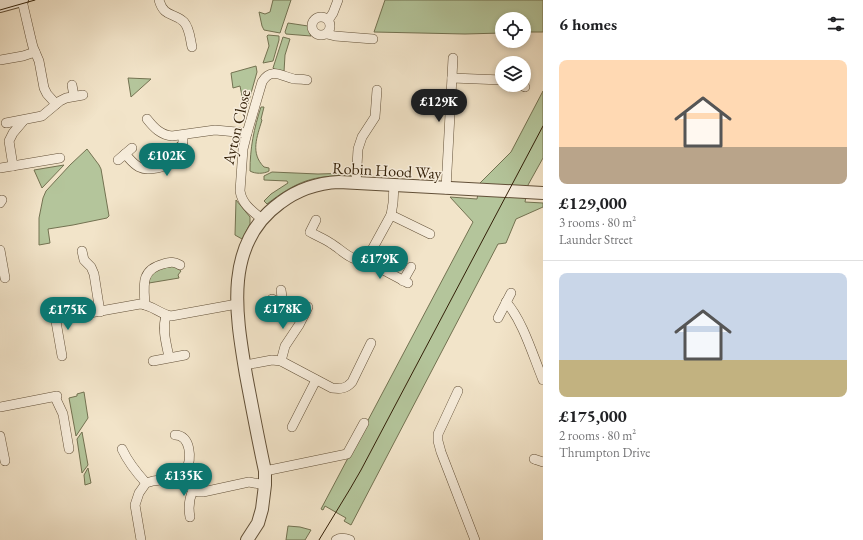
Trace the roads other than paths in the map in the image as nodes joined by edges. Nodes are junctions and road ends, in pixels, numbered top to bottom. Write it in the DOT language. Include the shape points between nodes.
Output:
graph roads {
  1 [pos="22,0"];
  2 [pos="159,0"];
  3 [pos="338,0"];
  4 [pos="0,6"];
  5 [pos="329,19"];
  6 [pos="327,34"];
  7 [pos="373,39"];
  8 [pos="192,47"];
  9 [pos="5,49"];
  10 [pos="35,52"];
  11 [pos="453,58"];
  12 [pos="4,60"];
  13 [pos="452,78"];
  14 [pos="307,80"];
  15 [pos="495,80"];
  16 [pos="72,85"];
  17 [pos="377,90"];
  18 [pos="56,104"];
  19 [pos="147,119"];
  20 [pos="24,120"];
  21 [pos="6,123"];
  22 [pos="247,133"];
  23 [pos="183,135"];
  24 [pos="60,158"];
  25 [pos="118,160"];
  26 [pos="13,166"];
  27 [pos="0,168"];
  28 [pos="356,183"];
  29 [pos="394,185"];
  30 [pos="446,189"];
  31 [pos="543,193"];
  32 [pos="391,215"];
  33 [pos="262,219"];
  34 [pos="316,220"];
  35 [pos="430,234"];
  36 [pos="0,250"];
  37 [pos="82,251"];
  38 [pos="368,257"];
  39 [pos="174,260"];
  40 [pos="100,264"];
  41 [pos="91,267"];
  42 [pos="411,267"];
  43 [pos="5,278"];
  44 [pos="281,290"];
  45 [pos="511,293"];
  46 [pos="506,302"];
  47 [pos="237,304"];
  48 [pos="145,305"];
  49 [pos="100,312"];
  50 [pos="166,315"];
  51 [pos="498,318"];
  52 [pos="371,343"];
  53 [pos="185,355"];
  54 [pos="62,356"];
  55 [pos="169,357"];
  56 [pos="153,361"];
  57 [pos="281,361"];
  58 [pos="244,365"];
  59 [pos="316,380"];
  60 [pos="543,380"];
  61 [pos="39,390"];
  62 [pos="458,390"];
  63 [pos="41,400"];
  64 [pos="0,407"];
  65 [pos="364,423"];
  66 [pos="292,427"];
  67 [pos="175,435"];
  68 [pos="0,436"];
  69 [pos="69,449"];
  70 [pos="122,449"];
  71 [pos="5,461"];
  72 [pos="265,471"];
  73 [pos="178,480"];
  74 [pos="146,483"];
  75 [pos="265,485"];
  76 [pos="193,490"];
  77 [pos="190,517"];
  78 [pos="338,539"];
  79 [pos="141,540"];
  80 [pos="247,540"];
  81 [pos="350,540"];
  82 [pos="475,540"];
  1 -- 4 [label="street"];
  1 -- 10 [label="street"];
  2 -- 8 [label="street" via="163,10 187,26"];
  3 -- 5 [label="street"];
  5 -- 6 [label="street" via="331,24"];
  5 -- 6 [label="street" via="323,16 316,18 312,26 316,34"];
  6 -- 7 [label="street"];
  9 -- 12 [label="street"];
  10 -- 12 [label="street"];
  10 -- 18 [label="street" via="45,90"];
  11 -- 13 [label="street"];
  13 -- 15 [label="street"];
  13 -- 30 [label="street"];
  14 -- 22 [label="street, Ayton Close" via="276,73 267,75 262,82"];
  16 -- 18 [label="street" via="79,96 66,98"];
  17 -- 28 [label="street" via="375,117 362,137 358,149"];
  18 -- 20 [label="street" via="42,116"];
  19 -- 23 [label="street" via="167,136"];
  20 -- 21 [label="street"];
  20 -- 26 [label="street" via="9,141"];
  22 -- 23 [label="street" via="215,130"];
  22 -- 33 [label="street, Ayton Close" via="242,159 241,195 244,204"];
  23 -- 25 [label="street" via="180,154 168,166 146,169 135,164 129,151"];
  24 -- 26 [label="street"];
  26 -- 27 [label="street"];
  28 -- 29 [label="street, Robin Hood Way"];
  28 -- 33 [label="street, Robin Hood Way" via="329,182 300,190 274,207"];
  29 -- 30 [label="street, Robin Hood Way"];
  29 -- 32 [label="street"];
  30 -- 31 [label="street, Robin Hood Way"];
  32 -- 35 [label="street"];
  32 -- 38 [label="street"];
  33 -- 47 [label="street, Robin Hood Way" via="249,238 241,260"];
  34 -- 38 [label="street" via="310,232 333,244 348,256 364,259"];
  36 -- 43 [label="street"];
  37 -- 41 [label="street" via="84,260"];
  38 -- 42 [label="street" via="376,266 406,282"];
  39 -- 48 [label="street" via="149,270 144,285"];
  40 -- 41 [label="street"];
  41 -- 49 [label="street"];
  44 -- 57 [label="street" via="282,297 275,301 306,311 285,346"];
  45 -- 46 [label="street"];
  46 -- 51 [label="street"];
  46 -- 60 [label="street" via="522,327"];
  47 -- 50 [label="street" via="177,316"];
  47 -- 58 [label="street, Robin Hood Way"];
  48 -- 49 [label="street"];
  48 -- 50 [label="street"];
  49 -- 54 [label="street" via="55,315"];
  50 -- 55 [label="street" via="164,330"];
  52 -- 59 [label="street" via="349,385 338,389"];
  53 -- 55 [label="street"];
  55 -- 56 [label="street"];
  57 -- 58 [label="street"];
  57 -- 59 [label="street"];
  58 -- 72 [label="street, Robin Hood Way"];
  59 -- 66 [label="street"];
  61 -- 63 [label="street"];
  62 -- 82 [label="street" via="450,398 437,438"];
  63 -- 64 [label="street"];
  63 -- 69 [label="street" via="56,397 63,414"];
  65 -- 72 [label="street" via="347,454"];
  67 -- 73 [label="street" via="182,436 188,445 189,453 187,468"];
  68 -- 71 [label="street"];
  70 -- 74 [label="street" via="132,467"];
  72 -- 75 [label="street, Robin Hood Way"];
  73 -- 74 [label="street"];
  73 -- 76 [label="street"];
  74 -- 79 [label="street" via="139,493 135,506"];
  75 -- 76 [label="street" via="249,482 206,492"];
  75 -- 80 [label="street, Robin Hood Way" via="258,523"];
  76 -- 77 [label="street" via="189,499"];
  78 -- 81 [label="street"];
}
